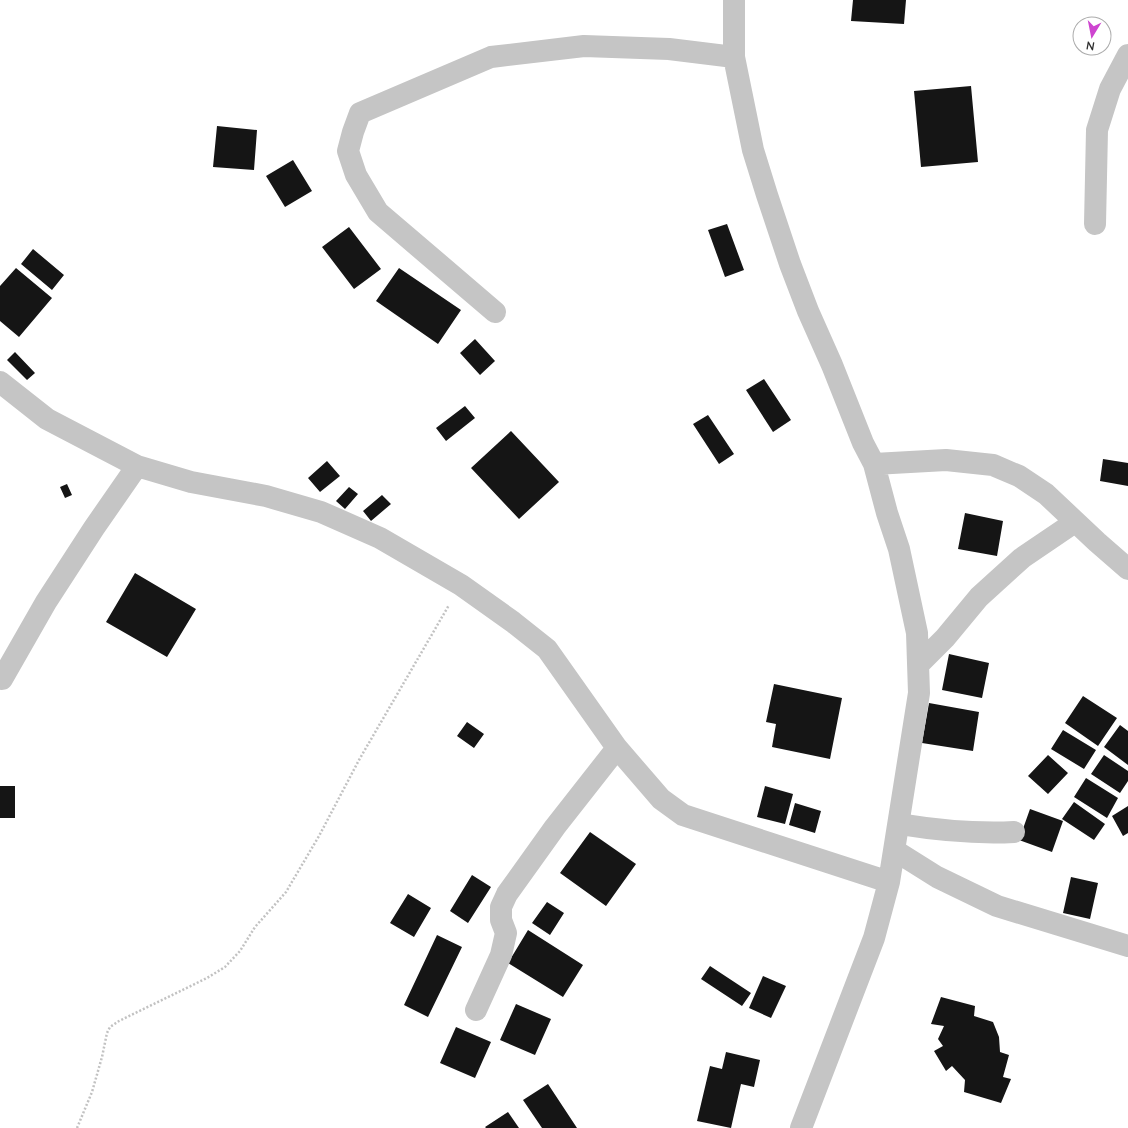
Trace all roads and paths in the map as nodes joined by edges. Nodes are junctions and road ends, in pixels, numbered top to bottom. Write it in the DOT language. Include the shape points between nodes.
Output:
graph roads {
  1 [pos="734,0"];
  2 [pos="1128,55"];
  3 [pos="734,57"];
  4 [pos="1095,224"];
  5 [pos="495,312"];
  6 [pos="0,382"];
  7 [pos="874,464"];
  8 [pos="137,466"];
  9 [pos="1075,522"];
  10 [pos="1128,569"];
  11 [pos="461,586"];
  12 [pos="919,664"];
  13 [pos="2,679"];
  14 [pos="617,748"];
  15 [pos="899,824"];
  16 [pos="1014,832"];
  17 [pos="894,850"];
  18 [pos="889,882"];
  19 [pos="1128,946"];
  20 [pos="476,1010"];
  21 [pos="77,1128"];
  22 [pos="801,1128"];
  1 -- 3 [label="street"];
  2 -- 4 [label="street" via="1110,89 1097,130"];
  3 -- 5 [label="street" via="669,49 584,46 491,57 360,113 348,151 356,175 378,212"];
  3 -- 7 [label="street" via="753,150 788,258 863,443"];
  6 -- 8 [label="street" via="47,419"];
  7 -- 9 [label="street" via="946,460 993,465 1019,476 1046,494"];
  7 -- 12 [label="street" via="899,549 918,633"];
  8 -- 11 [label="street" via="191,482 266,496 321,512 380,538"];
  8 -- 13 [label="street" via="46,602"];
  9 -- 10 [label="street"];
  9 -- 12 [label="street" via="1022,558 979,597 945,638"];
  11 -- 14 [label="street" via="548,649"];
  11 -- 21 [label="path" via="366,747 286,892 255,927 240,951 224,967 110,1027 92,1092"];
  12 -- 15 [label="street" via="919,693"];
  14 -- 18 [label="street" via="661,799 683,815"];
  14 -- 20 [label="street" via="507,894 501,906 501,920 506,932 501,955"];
  15 -- 16 [label="street" via="975,832"];
  15 -- 17 [label="street"];
  17 -- 18 [label="street"];
  17 -- 19 [label="street" via="937,877 996,906"];
  18 -- 22 [label="street" via="874,938"];
}
